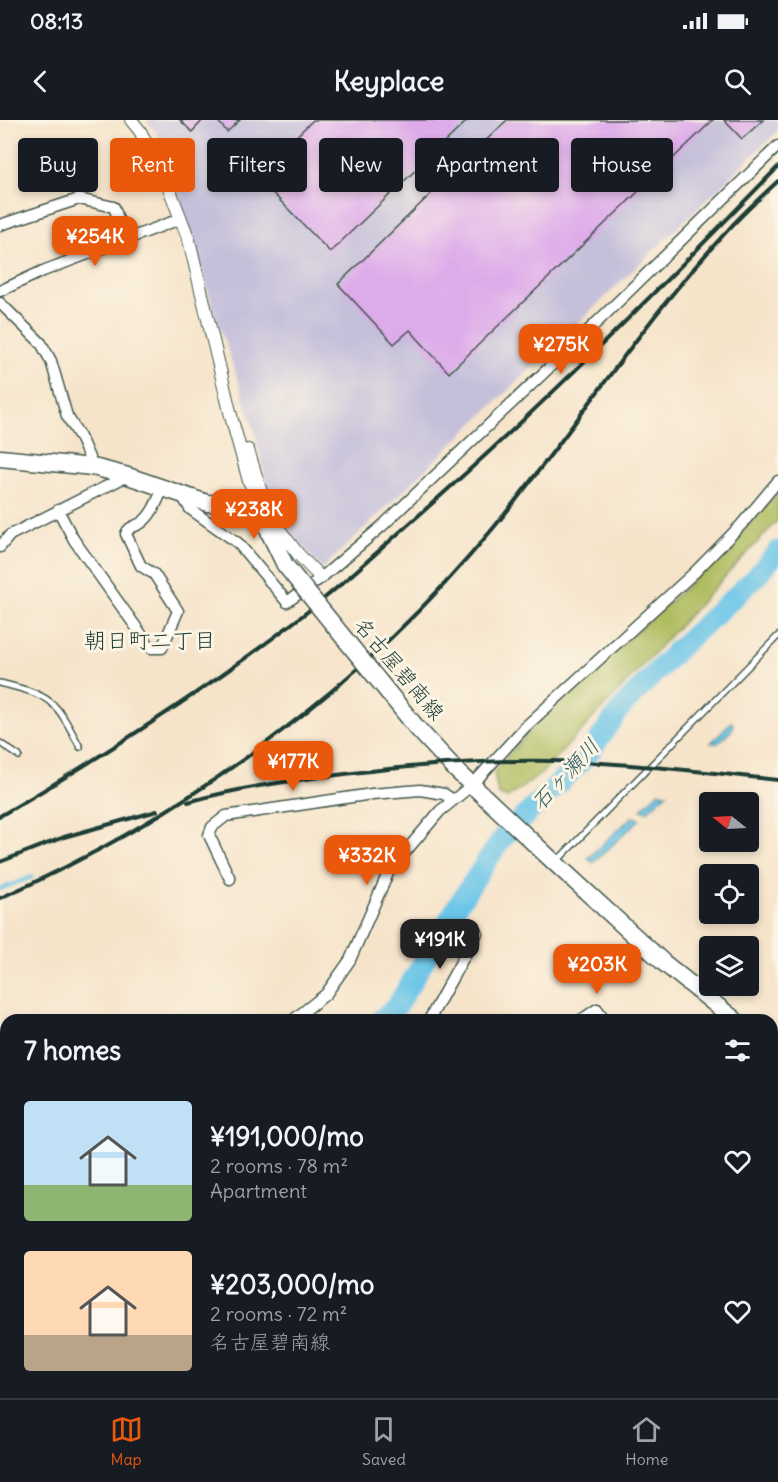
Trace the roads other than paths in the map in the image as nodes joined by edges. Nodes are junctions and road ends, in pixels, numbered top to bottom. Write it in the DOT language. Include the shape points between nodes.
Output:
graph roads {
  1 [pos="131,120"];
  2 [pos="778,146"];
  3 [pos="180,219"];
  4 [pos="0,225"];
  5 [pos="125,240"];
  6 [pos="0,291"];
  7 [pos="0,303"];
  8 [pos="232,420"];
  9 [pos="0,458"];
  10 [pos="93,467"];
  11 [pos="128,476"];
  12 [pos="778,481"];
  13 [pos="163,488"];
  14 [pos="181,494"];
  15 [pos="258,499"];
  16 [pos="58,510"];
  17 [pos="5,532"];
  18 [pos="0,547"];
  19 [pos="321,578"];
  20 [pos="778,636"];
  21 [pos="0,682"];
  22 [pos="0,743"];
  23 [pos="80,747"];
  24 [pos="19,756"];
  25 [pos="472,785"];
  26 [pos="453,800"];
  27 [pos="551,860"];
  28 [pos="230,879"];
  29 [pos="477,933"];
  30 [pos="300,1014"];
  31 [pos="432,1014"];
  32 [pos="590,1014"];
  33 [pos="601,1014"];
  34 [pos="728,1014"];
  1 -- 3 [label="street" via="169,188"];
  2 -- 19 [label="street" via="381,527"];
  3 -- 5 [label="street"];
  3 -- 8 [label="street" via="189,240"];
  4 -- 5 [label="street" via="80,199 114,207"];
  5 -- 6 [label="street"];
  7 -- 10 [label="street" via="41,343 51,361 67,417"];
  8 -- 15 [label="street"];
  8 -- 19 [label="street" via="245,441 268,515"];
  9 -- 10 [label="main road"];
  10 -- 11 [label="main road"];
  11 -- 13 [label="main road"];
  11 -- 16 [label="street"];
  12 -- 25 [label="street" via="695,572 525,727"];
  13 -- 14 [label="main road"];
  13 -- 16 [label="street" via="143,522 130,527 126,534 141,566 154,574 178,611 158,650 151,648 74,540"];
  14 -- 15 [label="main road" via="207,503"];
  14 -- 19 [label="street" via="190,509 238,543 287,602"];
  15 -- 25 [label="main road, 名古屋碧南線, bridge" via="285,565 417,728"];
  16 -- 17 [label="street"];
  17 -- 18 [label="street"];
  20 -- 27 [label="lane"];
  21 -- 23 [label="lane" via="36,692 51,701"];
  22 -- 24 [label="lane"];
  25 -- 26 [label="street"];
  25 -- 27 [label="main road, 名古屋碧南線"];
  26 -- 28 [label="street" via="444,794 420,790 226,816 212,827 209,835"];
  26 -- 30 [label="street" via="389,871 350,960 326,994"];
  27 -- 34 [label="main road, 名古屋碧南線" via="664,963"];
  29 -- 31 [label="street"];
  32 -- 33 [label="street" via="597,1009"];
}
